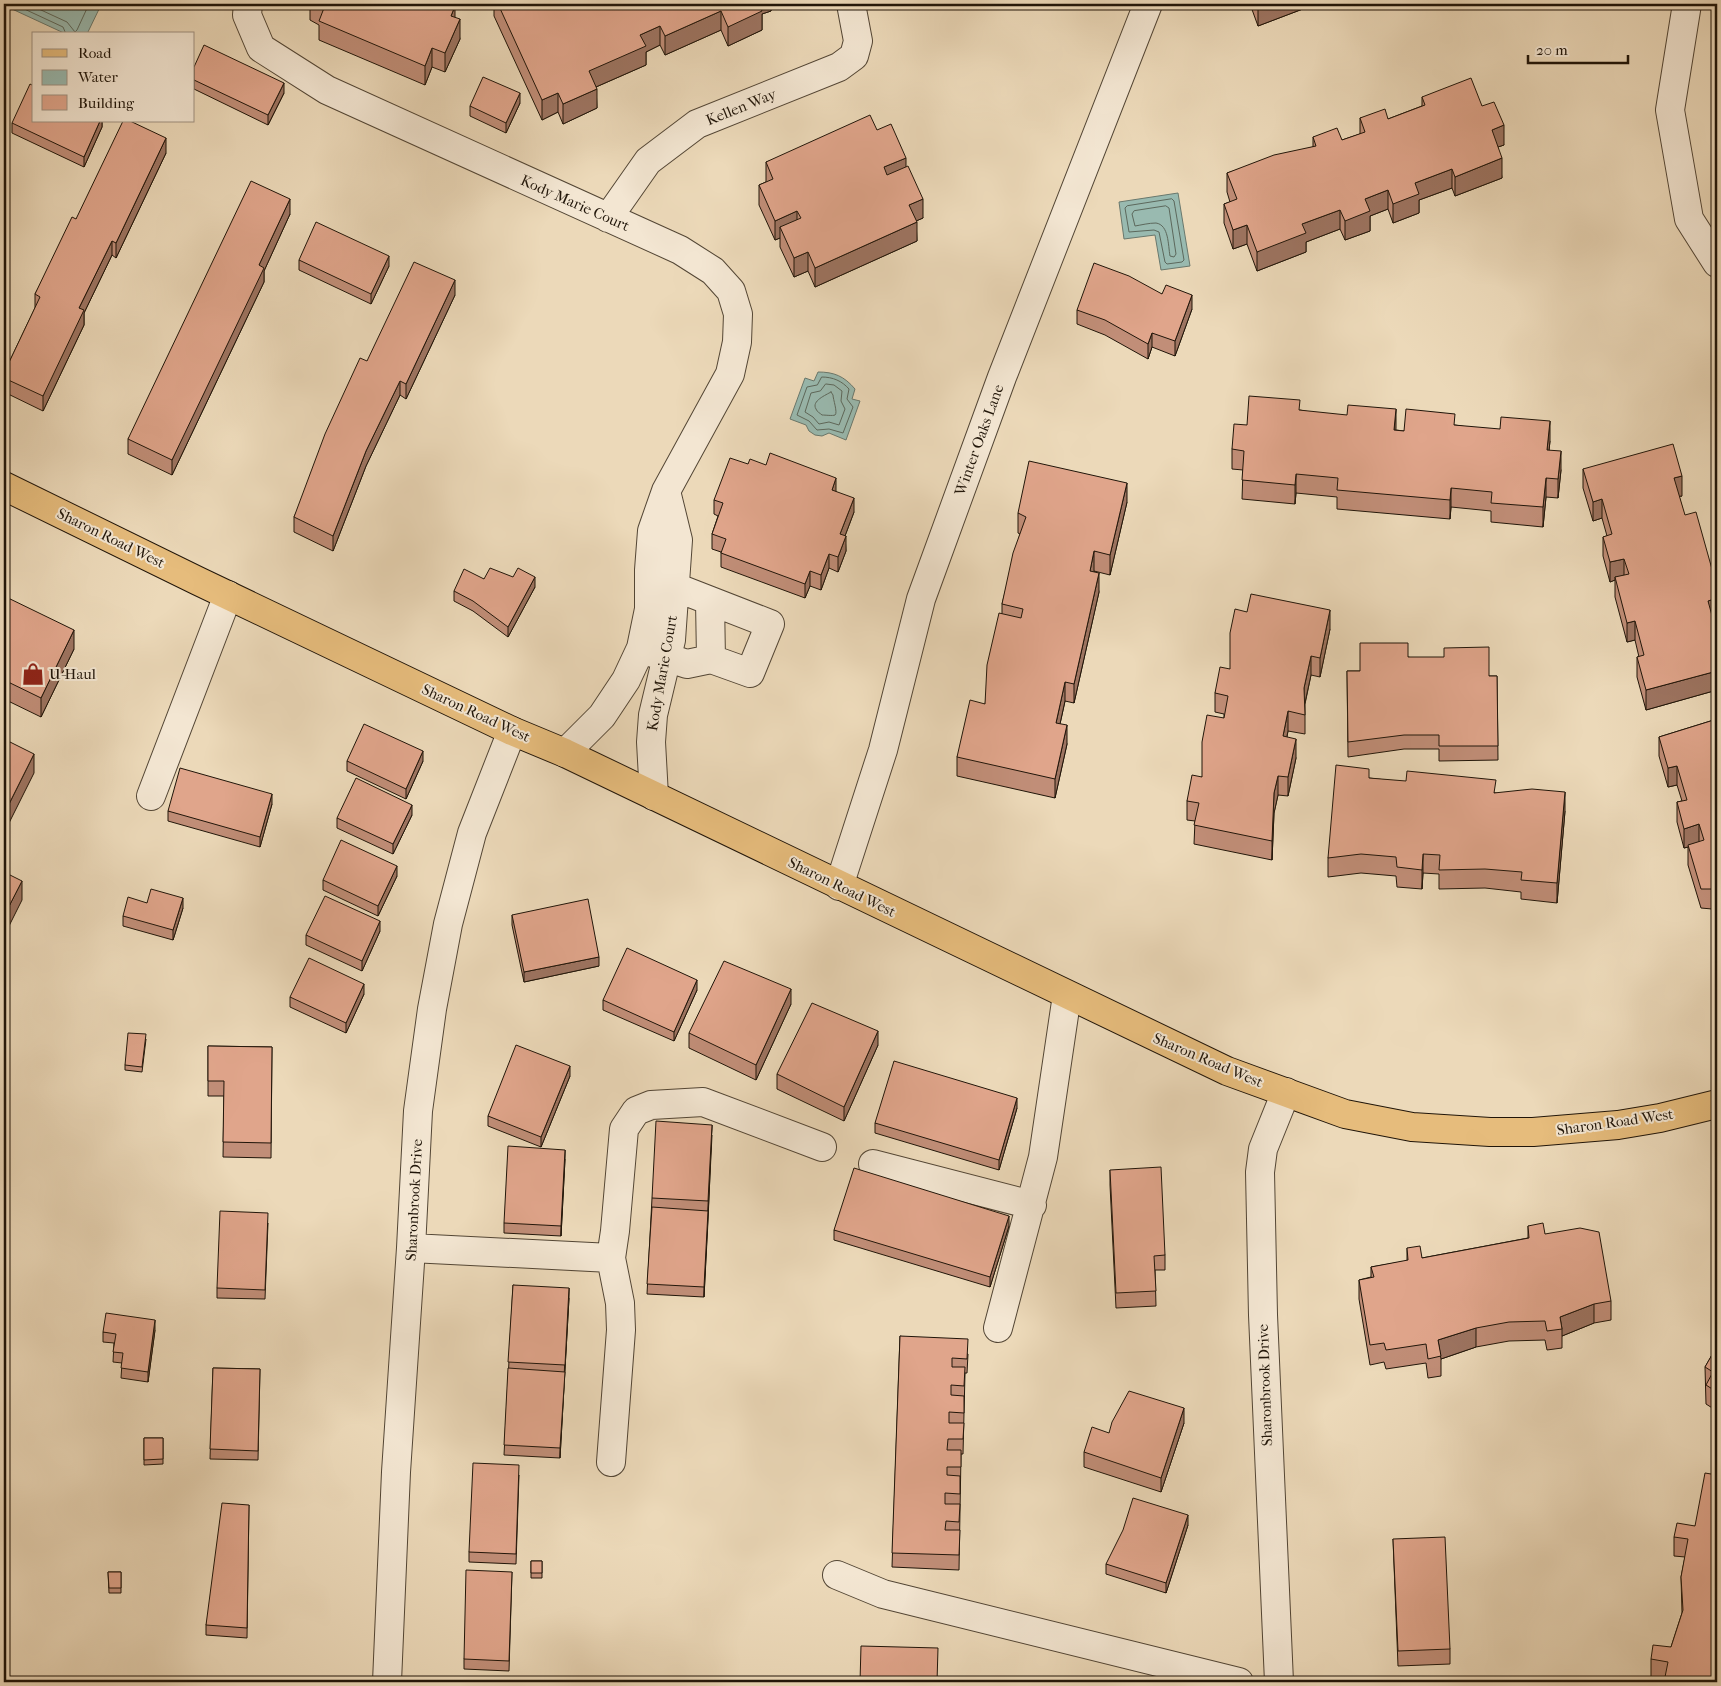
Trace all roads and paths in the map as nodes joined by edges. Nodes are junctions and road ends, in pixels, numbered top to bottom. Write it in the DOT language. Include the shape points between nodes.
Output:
graph roads {
  1 [pos="248,4"];
  2 [pos="851,4"];
  3 [pos="1148,4"];
  4 [pos="1687,4"];
  5 [pos="608,218"];
  6 [pos="1717,263"];
  7 [pos="4,486"];
  8 [pos="662,586"];
  9 [pos="228,595"];
  10 [pos="710,601"];
  11 [pos="641,648"];
  12 [pos="666,657"];
  13 [pos="711,659"];
  14 [pos="512,730"];
  15 [pos="564,753"];
  16 [pos="151,796"];
  17 [pos="654,796"];
  18 [pos="839,886"];
  19 [pos="1067,995"];
  20 [pos="1286,1092"];
  21 [pos="1717,1104"];
  22 [pos="822,1147"];
  23 [pos="873,1164"];
  24 [pos="1032,1205"];
  25 [pos="411,1248"];
  26 [pos="611,1258"];
  27 [pos="998,1328"];
  28 [pos="611,1462"];
  29 [pos="837,1575"];
  30 [pos="387,1682"];
  31 [pos="1239,1682"];
  32 [pos="1279,1682"];
  1 -- 5 [label="street, Kody Marie Court" via="247,15 261,48 327,90"];
  2 -- 5 [label="street, Kellen Way" via="858,41 854,56 840,67 697,124 648,160"];
  3 -- 18 [label="street, Winter Oaks Lane" via="1002,377 921,599 883,750"];
  4 -- 6 [label="street" via="1670,110 1689,219"];
  5 -- 8 [label="street, Kody Marie Court" via="680,250 713,271 731,291 738,314 737,342 730,374 666,491 652,531"];
  7 -- 9 [label="main road, Sharon Road West"];
  8 -- 10 [label="street"];
  8 -- 11 [label="street, Kody Marie Court" via="649,609"];
  8 -- 12 [label="street, Kody Marie Court" via="671,640"];
  9 -- 14 [label="main road, Sharon Road West"];
  9 -- 16 [label="street"];
  10 -- 13 [label="street"];
  10 -- 13 [label="street" via="770,624 750,673"];
  11 -- 12 [label="street"];
  11 -- 15 [label="street, Kody Marie Court" via="626,680 602,716"];
  12 -- 13 [label="street" via="687,664"];
  12 -- 17 [label="street, Kody Marie Court" via="653,715"];
  14 -- 15 [label="main road, Sharon Road West"];
  14 -- 25 [label="street, Sharonbrook Drive" via="472,833 448,924 418,1111"];
  15 -- 17 [label="main road, Sharon Road West"];
  17 -- 18 [label="main road, Sharon Road West"];
  18 -- 19 [label="main road, Sharon Road West"];
  19 -- 20 [label="main road, Sharon Road West" via="1227,1071"];
  19 -- 24 [label="street" via="1043,1157"];
  20 -- 21 [label="main road, Sharon Road West" via="1346,1114 1403,1126 1490,1132 1618,1125"];
  20 -- 32 [label="street, Sharonbrook Drive" via="1264,1149 1260,1172 1262,1315"];
  22 -- 26 [label="street" via="703,1102 652,1105 636,1111 624,1129"];
  23 -- 24 [label="street"];
  24 -- 27 [label="street"];
  25 -- 26 [label="street"];
  25 -- 30 [label="street, Sharonbrook Drive" via="396,1472"];
  26 -- 28 [label="street" via="620,1303 621,1330"];
  29 -- 31 [label="street" via="883,1594"];
}
